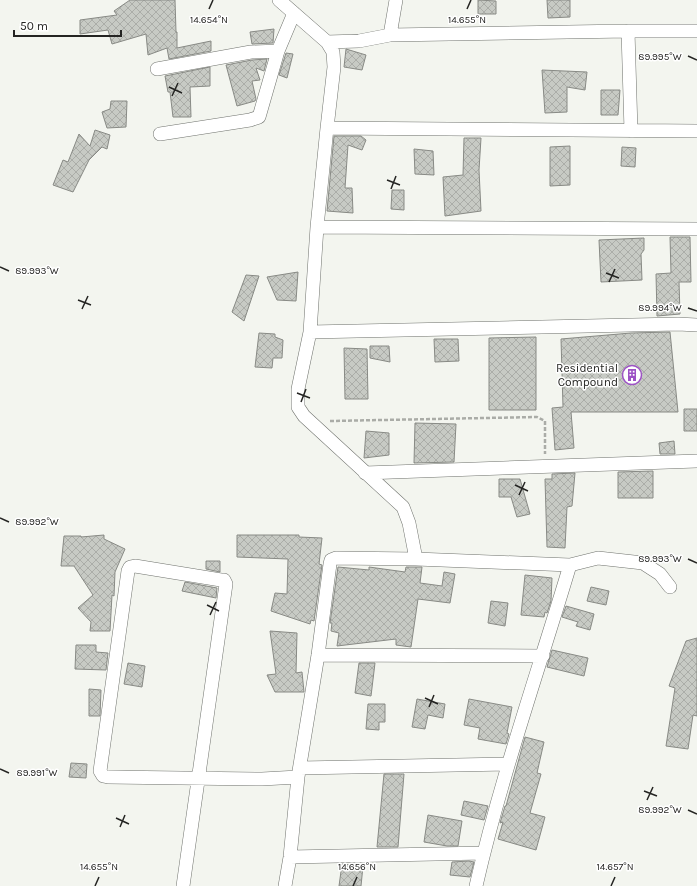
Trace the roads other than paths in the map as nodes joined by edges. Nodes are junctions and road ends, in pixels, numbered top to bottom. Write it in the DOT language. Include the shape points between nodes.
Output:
graph roads {
  1 [pos="279,0"];
  2 [pos="396,0"];
  3 [pos="294,13"];
  4 [pos="628,31"];
  5 [pos="697,31"];
  6 [pos="390,35"];
  7 [pos="327,42"];
  8 [pos="278,51"];
  9 [pos="157,69"];
  10 [pos="327,128"];
  11 [pos="631,131"];
  12 [pos="697,131"];
  13 [pos="160,134"];
  14 [pos="317,227"];
  15 [pos="697,228"];
  16 [pos="697,325"];
  17 [pos="310,332"];
  18 [pos="697,461"];
  19 [pos="365,473"];
  20 [pos="416,559"];
  21 [pos="570,565"];
  22 [pos="670,587"];
  23 [pos="318,655"];
  24 [pos="542,656"];
  25 [pos="508,764"];
  26 [pos="299,772"];
  27 [pos="198,778"];
  28 [pos="484,853"];
  29 [pos="290,857"];
  30 [pos="182,886"];
  31 [pos="285,886"];
  32 [pos="476,886"];
  1 -- 3 [label="street"];
  2 -- 6 [label="street"];
  3 -- 7 [label="street"];
  3 -- 8 [label="street"];
  4 -- 5 [label="street"];
  4 -- 6 [label="street"];
  4 -- 11 [label="street"];
  6 -- 7 [label="street" via="358,41"];
  7 -- 10 [label="street" via="333,52 334,67"];
  8 -- 9 [label="street" via="251,52"];
  8 -- 13 [label="street" via="259,117"];
  10 -- 11 [label="street"];
  10 -- 14 [label="street"];
  11 -- 12 [label="street"];
  14 -- 15 [label="street"];
  14 -- 17 [label="street"];
  16 -- 17 [label="street"];
  17 -- 19 [label="street" via="298,389 298,407 310,422"];
  18 -- 19 [label="street"];
  19 -- 20 [label="street" via="403,507"];
  20 -- 21 [label="street"];
  20 -- 23 [label="street" via="332,560"];
  21 -- 22 [label="street" via="598,558 643,563 660,574"];
  21 -- 24 [label="street"];
  23 -- 24 [label="street"];
  23 -- 26 [label="street"];
  24 -- 25 [label="street"];
  25 -- 26 [label="street"];
  25 -- 28 [label="street"];
  26 -- 27 [label="street" via="262,780"];
  26 -- 29 [label="street"];
  27 -- 27 [label="street" via="108,777 103,776 100,771 130,567 224,580 226,584"];
  27 -- 30 [label="street"];
  28 -- 29 [label="street"];
  28 -- 32 [label="street"];
  29 -- 31 [label="street"];
}
